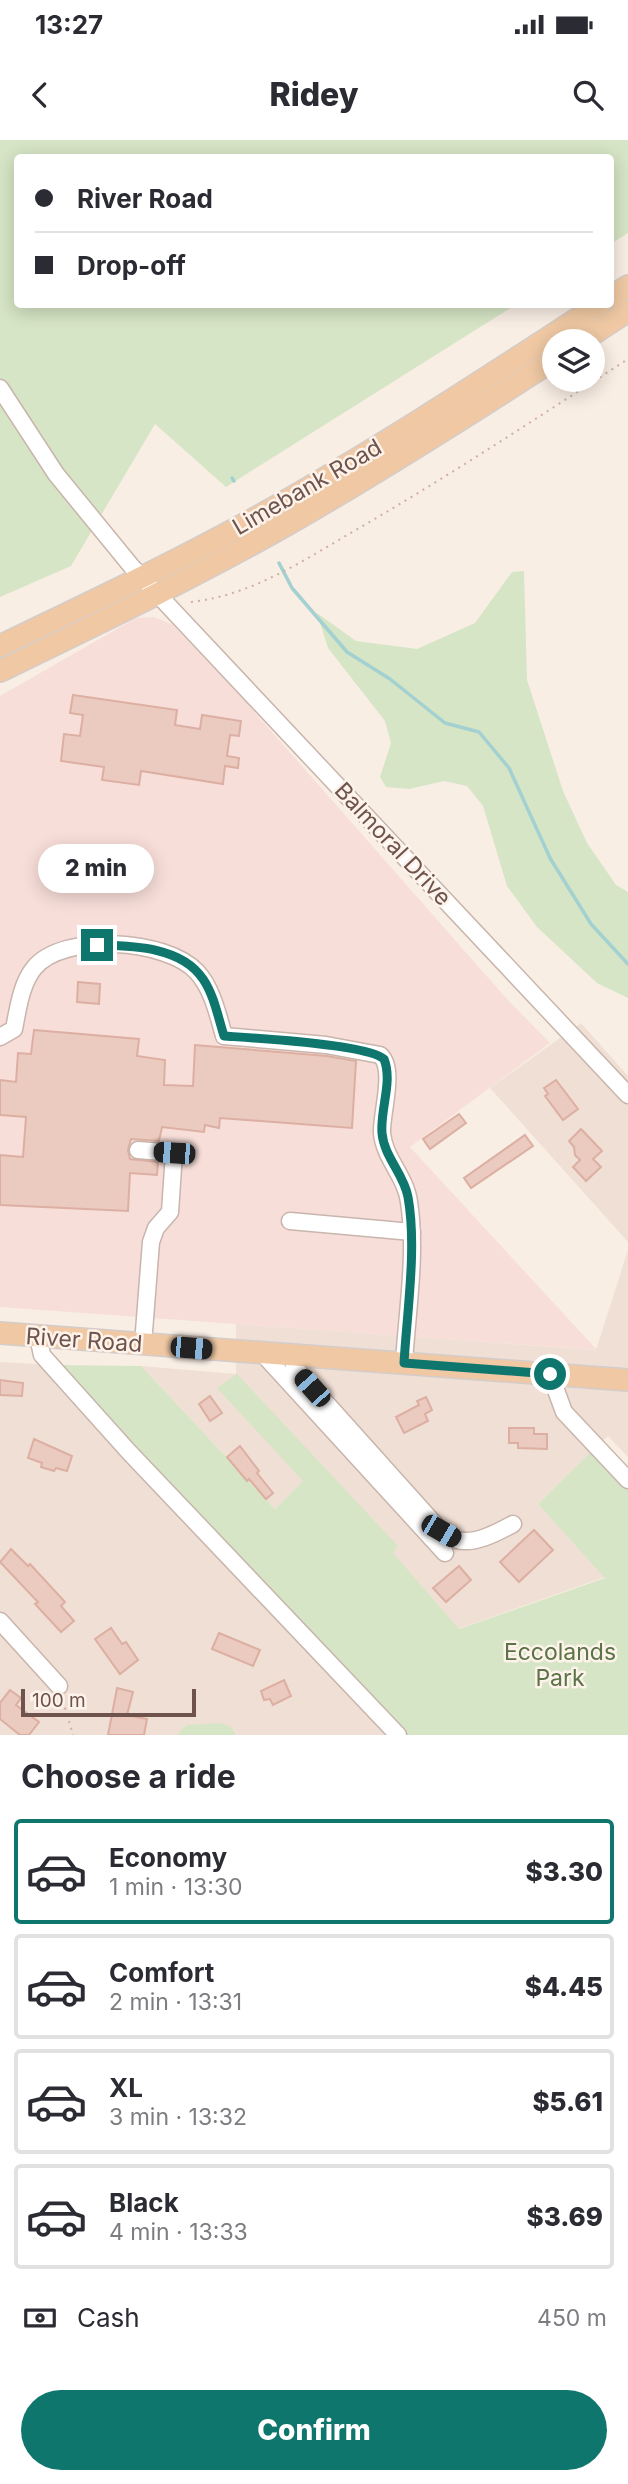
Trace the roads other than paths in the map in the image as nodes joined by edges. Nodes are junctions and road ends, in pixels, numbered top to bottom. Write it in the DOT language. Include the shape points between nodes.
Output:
graph roads {
  1 [pos="594,308"];
  2 [pos="628,311"];
  3 [pos="600,329"];
  4 [pos="542,367"];
  5 [pos="0,388"];
  6 [pos="142,578"];
  7 [pos="158,594"];
  8 [pos="0,646"];
  9 [pos="0,671"];
  10 [pos="0,1037"];
  11 [pos="628,1095"];
  12 [pos="138,1150"];
  13 [pos="290,1221"];
  14 [pos="412,1232"];
  15 [pos="0,1334"];
  16 [pos="38,1337"];
  17 [pos="143,1345"];
  18 [pos="263,1354"];
  19 [pos="295,1356"];
  20 [pos="404,1363"];
  21 [pos="550,1374"];
  22 [pos="628,1380"];
  23 [pos="628,1480"];
  24 [pos="513,1524"];
  25 [pos="445,1553"];
  26 [pos="0,1621"];
  27 [pos="59,1686"];
  28 [pos="398,1735"];
  1 -- 6 [label="main road, Limebank Road" via="356,460"];
  2 -- 3 [label="main road"];
  4 -- 7 [label="main road, Limebank Road" via="288,524"];
  5 -- 6 [label="street, Balmoral Drive" via="56,474"];
  6 -- 7 [label="street, Balmoral Drive"];
  6 -- 8 [label="main road, Limebank Road"];
  7 -- 9 [label="main road, Limebank Road"];
  7 -- 11 [label="street, Balmoral Drive"];
  10 -- 14 [label="street" via="14,1029 32,970 61,950 134,946 179,959 204,980 224,1036 326,1045 384,1059 388,1074 383,1141 407,1191"];
  12 -- 17 [label="street" via="174,1153 170,1212 150,1241"];
  13 -- 14 [label="street"];
  14 -- 20 [label="street"];
  15 -- 16 [label="main road, River Road"];
  16 -- 17 [label="main road, River Road"];
  16 -- 28 [label="street" via="42,1355 129,1452"];
  17 -- 18 [label="main road, River Road"];
  18 -- 19 [label="main road, River Road"];
  18 -- 25 [label="street"];
  19 -- 20 [label="main road, River Road"];
  19 -- 24 [label="street" via="294,1367 441,1531 457,1540 474,1539"];
  20 -- 21 [label="main road, River Road"];
  21 -- 22 [label="main road, River Road"];
  21 -- 23 [label="street" via="564,1412"];
  26 -- 27 [label="street"];
}
